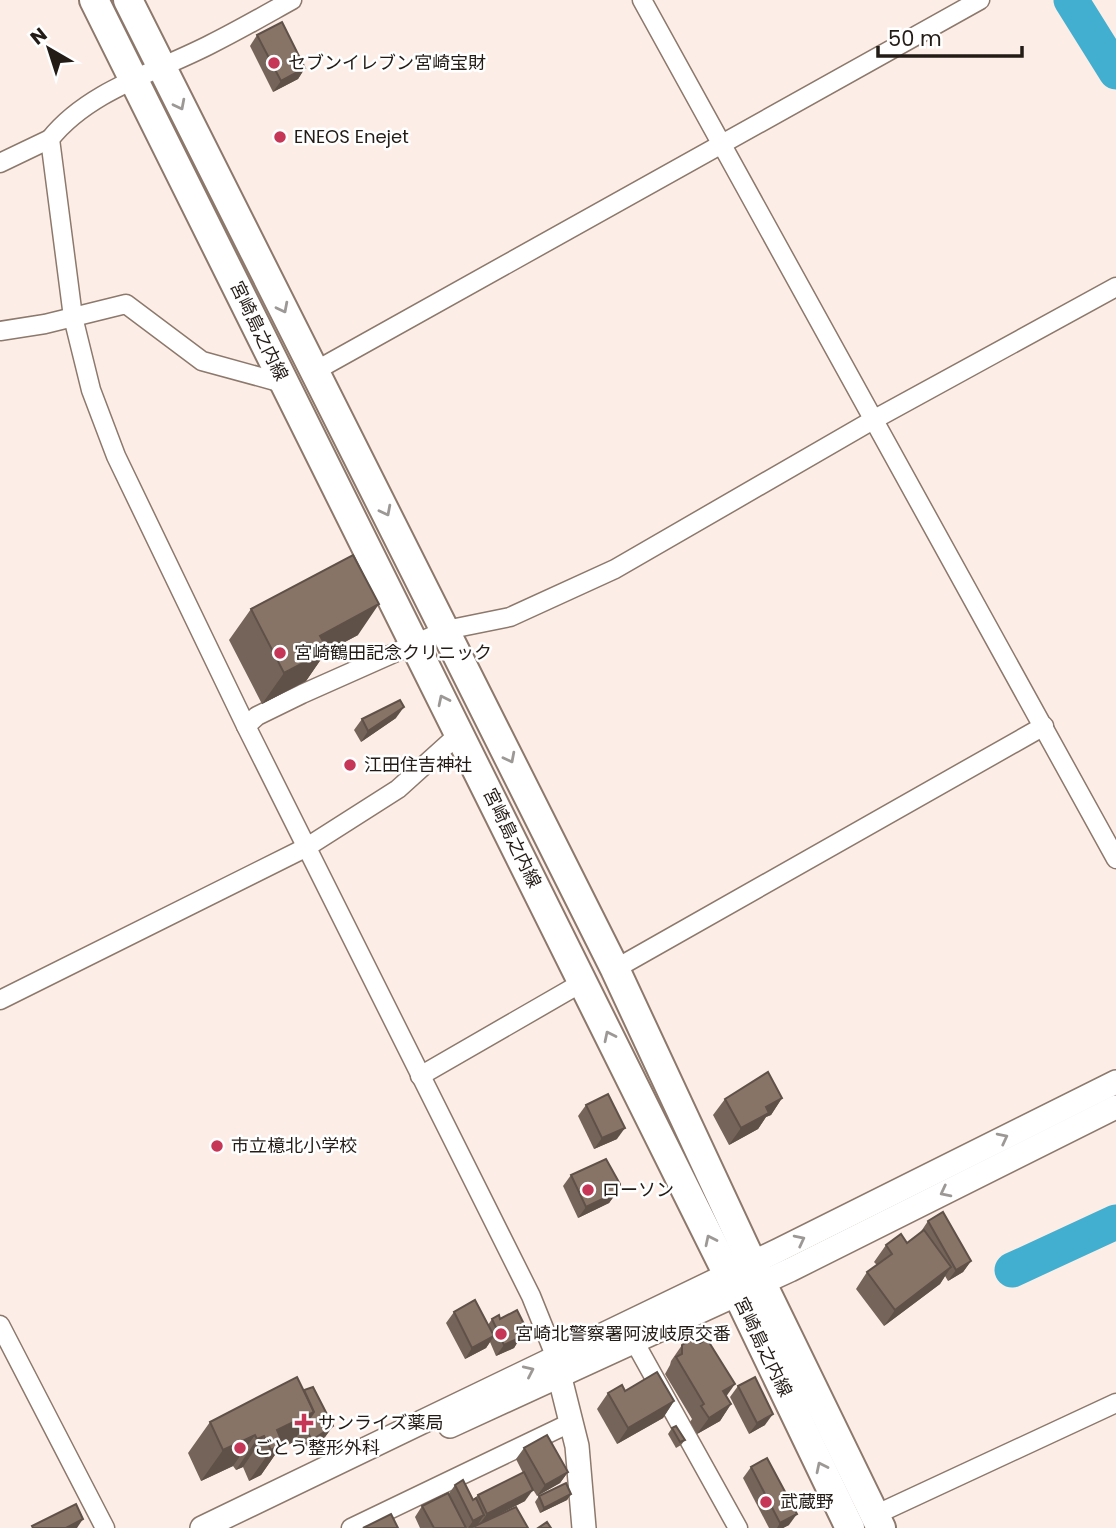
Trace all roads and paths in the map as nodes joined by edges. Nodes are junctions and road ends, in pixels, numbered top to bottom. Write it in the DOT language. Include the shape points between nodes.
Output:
graph roads {
  1 [pos="94,0"];
  2 [pos="128,0"];
  3 [pos="292,0"];
  4 [pos="642,0"];
  5 [pos="980,0"];
  6 [pos="162,68"];
  7 [pos="136,81"];
  8 [pos="50,139"];
  9 [pos="723,144"];
  10 [pos="0,163"];
  11 [pos="1116,287"];
  12 [pos="73,317"];
  13 [pos="0,331"];
  14 [pos="315,371"];
  15 [pos="286,384"];
  16 [pos="873,420"];
  17 [pos="446,630"];
  18 [pos="415,643"];
  19 [pos="246,726"];
  20 [pos="1044,726"];
  21 [pos="460,733"];
  22 [pos="307,847"];
  23 [pos="1116,859"];
  24 [pos="615,969"];
  25 [pos="583,982"];
  26 [pos="0,1000"];
  27 [pos="419,1076"];
  28 [pos="1116,1082"];
  29 [pos="1116,1107"];
  30 [pos="745,1278"];
  31 [pos="0,1325"];
  32 [pos="634,1341"];
  33 [pos="557,1367"];
  34 [pos="1116,1403"];
  35 [pos="572,1422"];
  36 [pos="878,1521"];
  37 [pos="847,1527"];
  38 [pos="105,1528"];
  39 [pos="202,1528"];
  40 [pos="226,1528"];
  41 [pos="351,1528"];
  42 [pos="584,1528"];
  43 [pos="738,1528"];
  1 -- 7 [label="main road, 宮崎島之内線"];
  2 -- 6 [label="main road, 宮崎島之内線"];
  3 -- 6 [label="street"];
  4 -- 9 [label="street"];
  5 -- 9 [label="street"];
  6 -- 7 [label="street"];
  6 -- 14 [label="main road, 宮崎島之内線, one-way"];
  7 -- 8 [label="street" via="94,100 66,119"];
  7 -- 15 [label="main road, 宮崎島之内線"];
  8 -- 10 [label="street"];
  8 -- 12 [label="street"];
  9 -- 14 [label="street"];
  9 -- 16 [label="street"];
  11 -- 16 [label="street"];
  12 -- 13 [label="street"];
  12 -- 15 [label="street" via="126,304 202,361"];
  12 -- 19 [label="street" via="90,390 116,456"];
  14 -- 17 [label="main road, 宮崎島之内線, one-way"];
  15 -- 18 [label="main road, 宮崎島之内線"];
  16 -- 17 [label="street" via="615,569 510,617"];
  16 -- 20 [label="street"];
  17 -- 18 [label="street"];
  17 -- 24 [label="main road, 宮崎島之内線, one-way"];
  18 -- 19 [label="street" via="279,705"];
  21 -- 18 [label="main road, 宮崎島之内線, one-way"];
  19 -- 22 [label="street"];
  20 -- 23 [label="street"];
  20 -- 24 [label="street"];
  21 -- 22 [label="street" via="398,789"];
  21 -- 25 [label="main road, 宮崎島之内線"];
  22 -- 26 [label="street"];
  22 -- 27 [label="street"];
  24 -- 30 [label="main road, 宮崎島之内線"];
  25 -- 27 [label="street"];
  30 -- 25 [label="main road, 宮崎島之内線, one-way"];
  27 -- 33 [label="street" via="531,1296"];
  30 -- 28 [label="street, one-way"];
  29 -- 30 [label="street, one-way"];
  30 -- 32 [label="street"];
  30 -- 33 [label="street"];
  30 -- 36 [label="main road, 宮崎島之内線"];
  37 -- 30 [label="main road, 宮崎島之内線, one-way"];
  31 -- 38 [label="street"];
  32 -- 33 [label="street"];
  32 -- 43 [label="street"];
  33 -- 35 [label="street"];
  39 -- 33 [label="street, one-way"];
  33 -- 40 [label="street"];
  34 -- 36 [label="street"];
  35 -- 41 [label="street"];
  35 -- 42 [label="street"];
}
